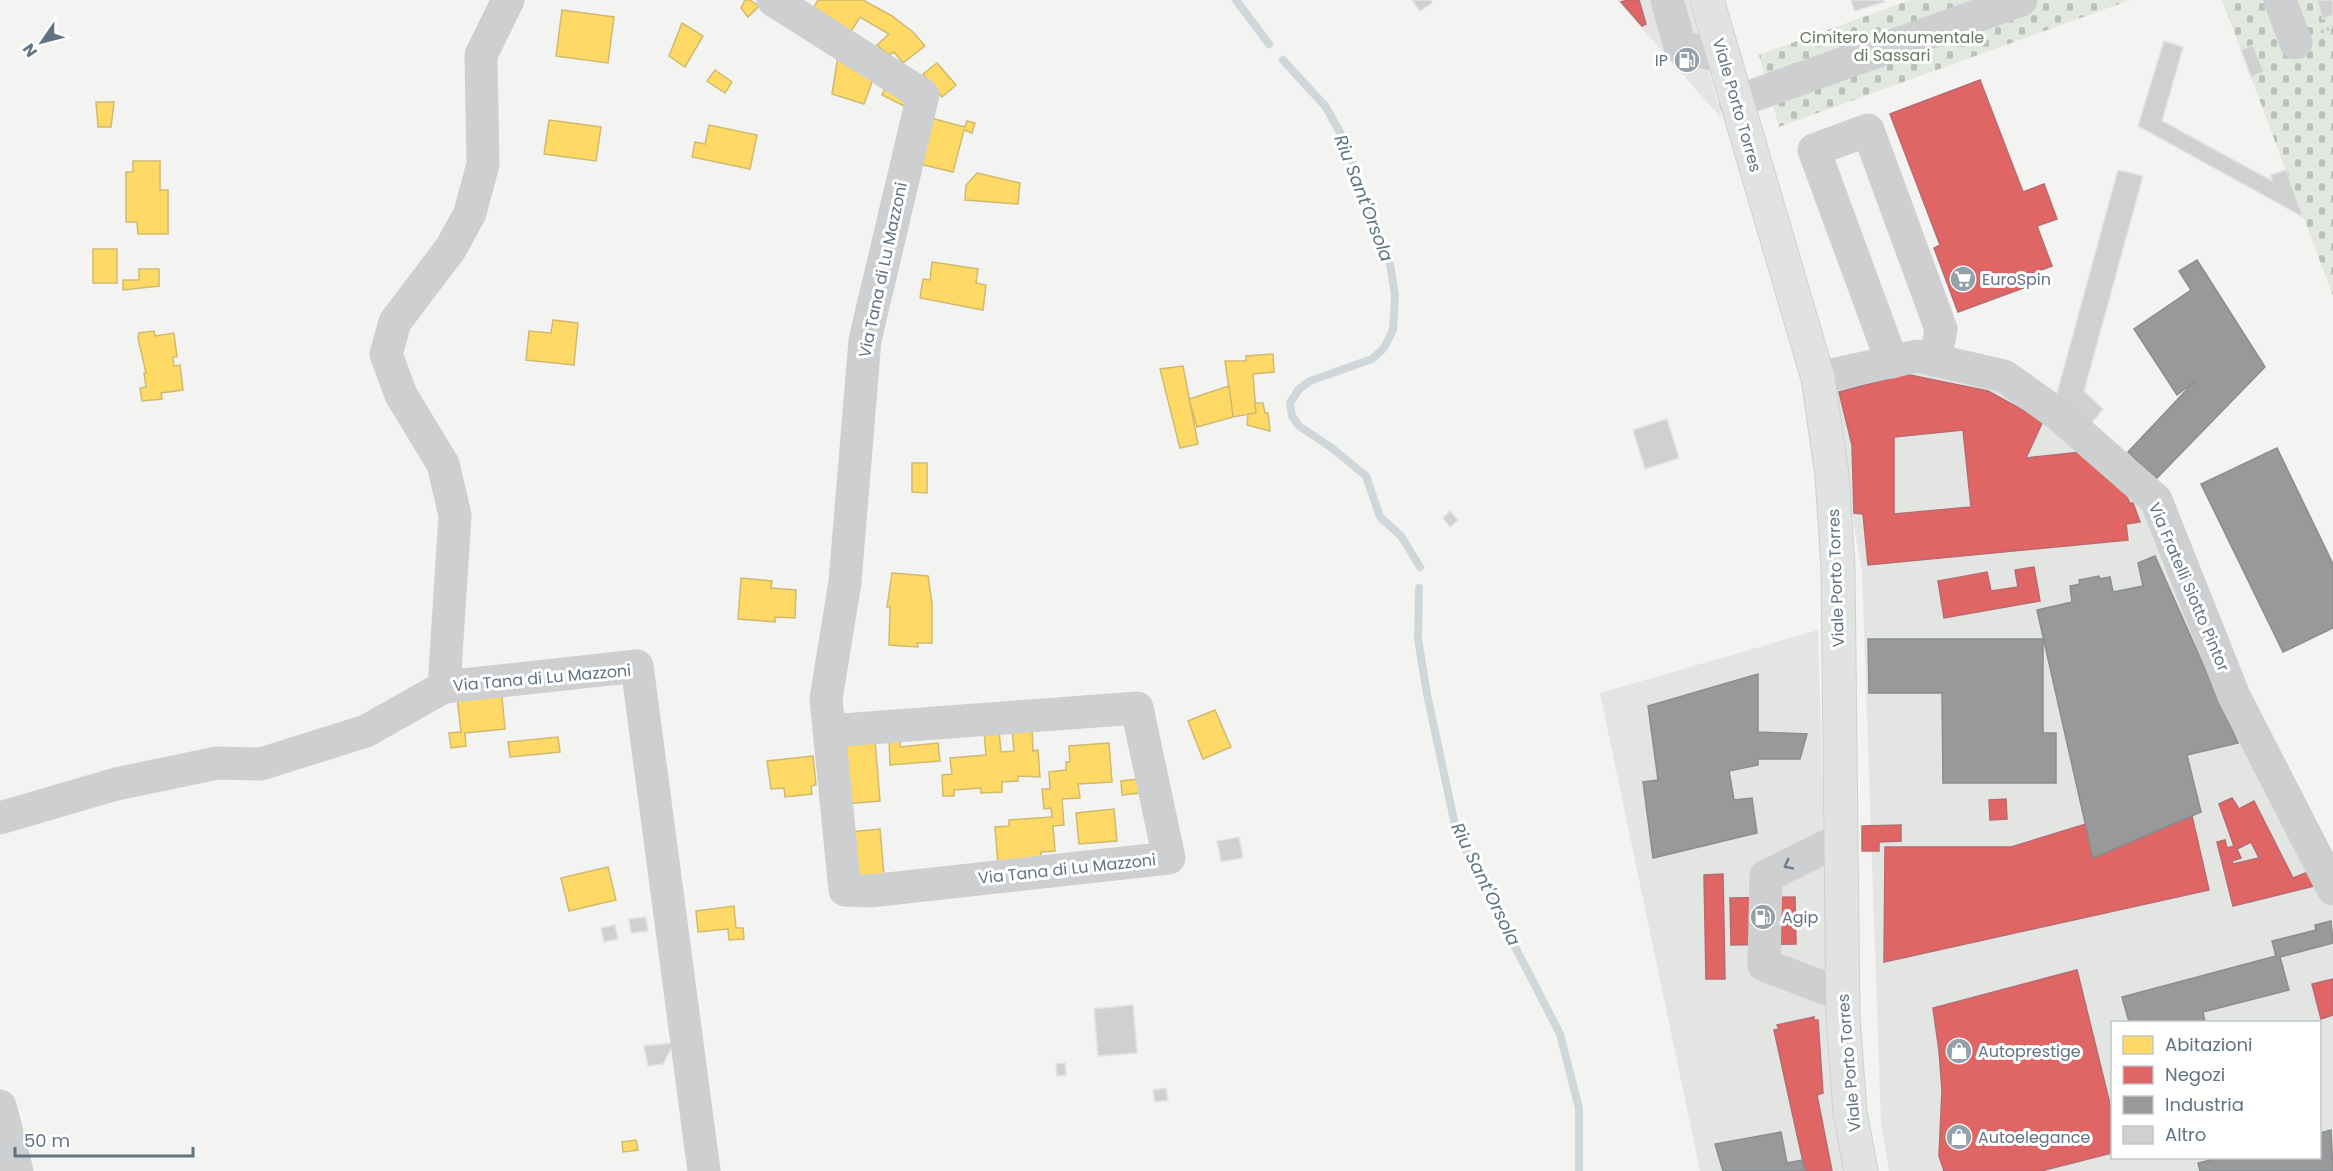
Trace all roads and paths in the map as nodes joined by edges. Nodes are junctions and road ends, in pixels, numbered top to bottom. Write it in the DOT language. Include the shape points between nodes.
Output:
graph roads {
  1 [pos="508,0"];
  2 [pos="773,0"];
  3 [pos="1667,0"];
  4 [pos="1707,0"];
  5 [pos="2021,0"];
  6 [pos="2280,0"];
  7 [pos="2296,43"];
  8 [pos="1722,56"];
  9 [pos="1735,102"];
  10 [pos="1935,360"];
  11 [pos="1892,362"];
  12 [pos="1818,378"];
  13 [pos="444,687"];
  14 [pos="829,731"];
  15 [pos="0,818"];
  16 [pos="1840,839"];
  17 [pos="2333,889"];
  18 [pos="1842,995"];
  19 [pos="0,1106"];
  20 [pos="17,1171"];
  21 [pos="704,1171"];
  22 [pos="1861,1171"];
  1 -- 13 [label="street, Via Tana di Lu Mazzoni" via="481,55 483,164 470,213 450,248 395,322 386,354 400,395 443,464 455,515"];
  2 -- 14 [label="street, Via Tana di Lu Mazzoni" via="923,95 865,340 845,582 826,699"];
  3 -- 8 [label="street" via="1680,47"];
  4 -- 8 [label="main road, Viale Porto Torres"];
  5 -- 9 [label="street"];
  6 -- 7 [label="street"];
  8 -- 9 [label="main road, Viale Porto Torres"];
  9 -- 12 [label="main road, Viale Porto Torres"];
  10 -- 11 [label="street, Via Fratelli Siotto Pintor" via="1917,356"];
  10 -- 11 [label="street" via="1941,329 1868,130 1814,150"];
  10 -- 17 [label="street, Via Fratelli Siotto Pintor" via="2004,376 2059,415 2156,500 2234,696"];
  11 -- 12 [label="street, Via Fratelli Siotto Pintor"];
  12 -- 16 [label="main road, Viale Porto Torres" via="1832,476 1838,567"];
  13 -- 15 [label="street, Via Tana di Lu Mazzoni" via="366,731 261,764 217,763 116,784"];
  13 -- 21 [label="street, Via Tana di Lu Mazzoni" via="637,666"];
  14 -- 14 [label="street, Via Tana di Lu Mazzoni" via="845,890 870,891 1169,858 1137,708"];
  16 -- 18 [label="main road, Viale Porto Torres"];
  16 -- 18 [label="street, one-way" via="1766,876 1764,965"];
  18 -- 22 [label="main road, Viale Porto Torres" via="1850,1112"];
  19 -- 20 [label="street"];
}
